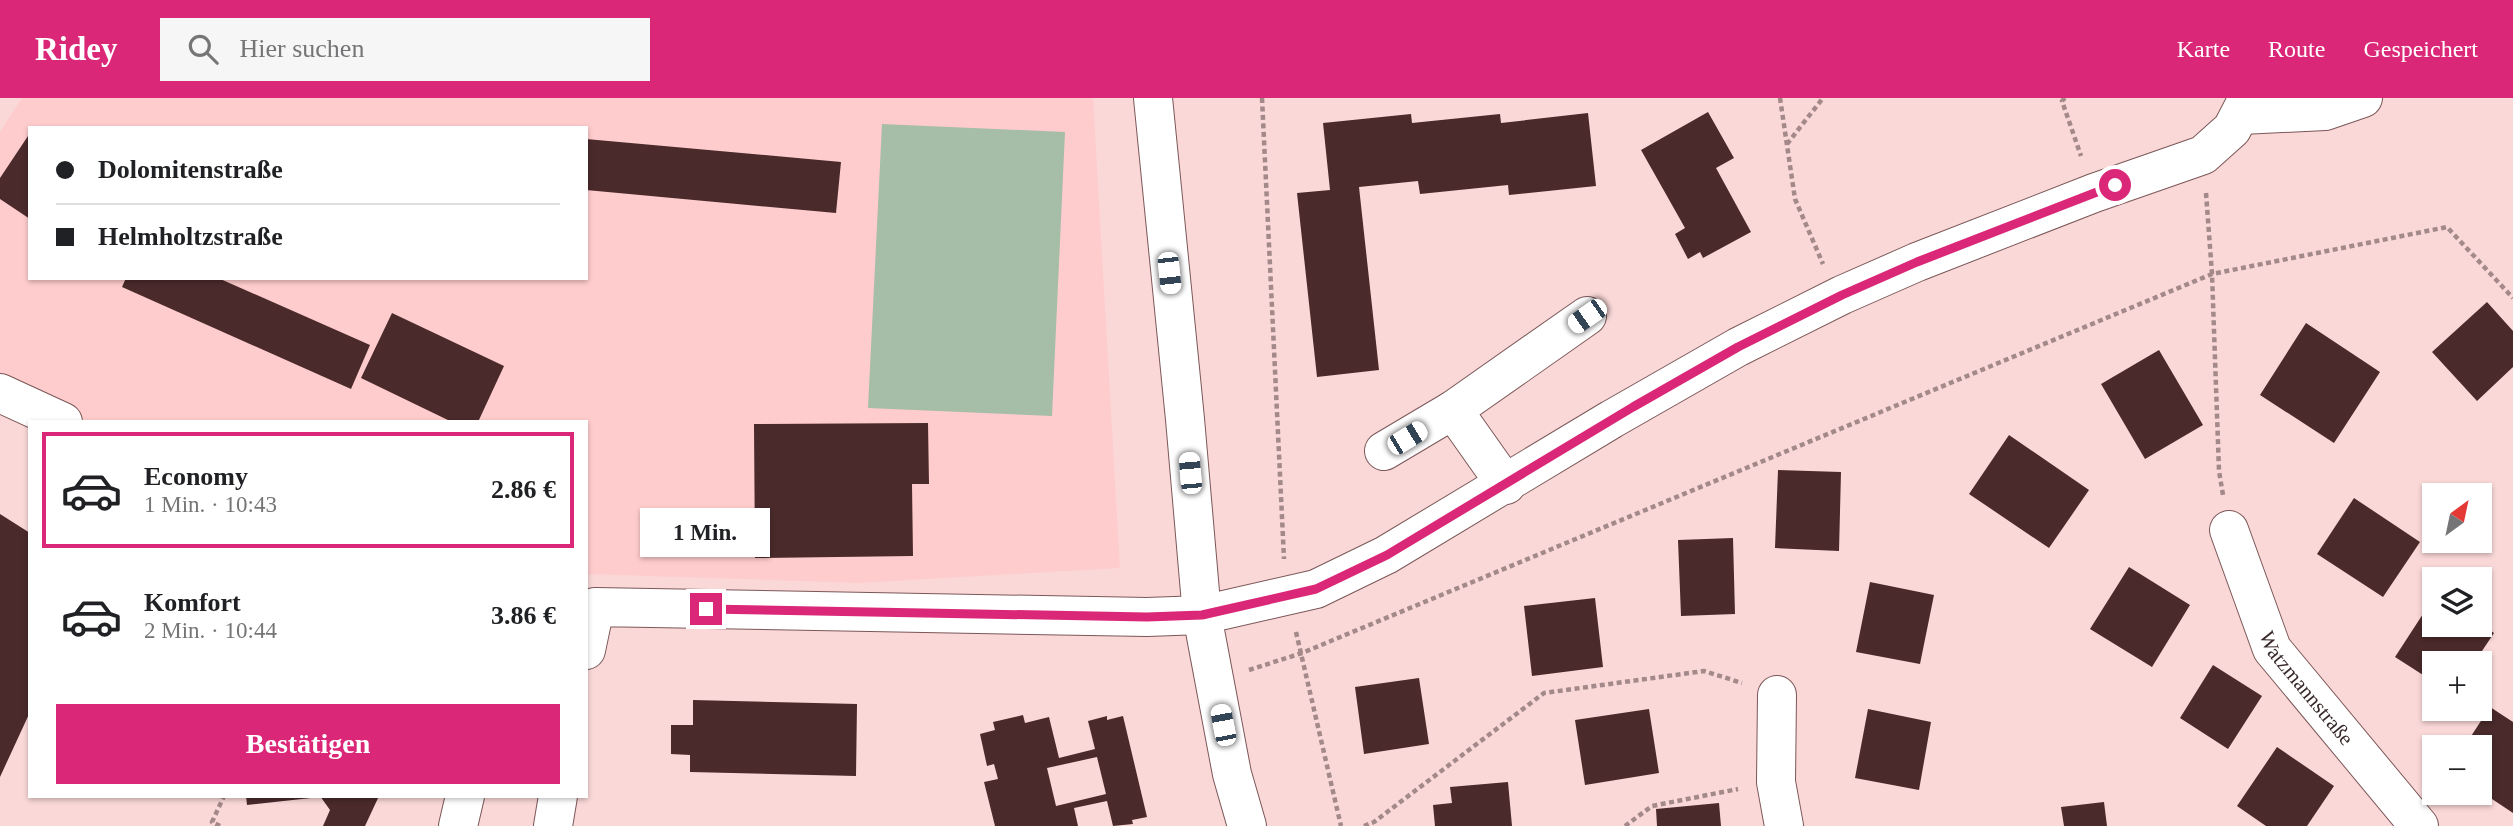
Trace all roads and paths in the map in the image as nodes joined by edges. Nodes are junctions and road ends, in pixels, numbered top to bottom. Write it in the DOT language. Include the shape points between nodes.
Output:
graph roads {
  1 [pos="1153,98"];
  2 [pos="1262,98"];
  3 [pos="1780,98"];
  4 [pos="1824,98"];
  5 [pos="2065,98"];
  6 [pos="2363,98"];
  7 [pos="2244,106"];
  8 [pos="1787,144"];
  9 [pos="2203,155"];
  10 [pos="2094,193"];
  11 [pos="2212,274"];
  12 [pos="1842,295"];
  13 [pos="2513,298"];
  14 [pos="1587,316"];
  15 [pos="0,394"];
  16 [pos="1453,410"];
  17 [pos="58,420"];
  18 [pos="1384,451"];
  19 [pos="2219,471"];
  20 [pos="1507,485"];
  21 [pos="2229,530"];
  22 [pos="1286,597"];
  23 [pos="590,606"];
  24 [pos="1202,615"];
  25 [pos="588,628"];
  26 [pos="1302,653"];
  27 [pos="1214,681"];
  28 [pos="1777,695"];
  29 [pos="1776,782"];
  30 [pos="223,798"];
  31 [pos="465,798"];
  32 [pos="558,798"];
  33 [pos="220,826"];
  34 [pos="458,826"];
  35 [pos="553,826"];
  36 [pos="1247,826"];
  37 [pos="1340,826"];
  38 [pos="1364,826"];
  39 [pos="1625,826"];
  40 [pos="1784,826"];
  41 [pos="2419,826"];
  1 -- 24 [label="street"];
  2 -- 22 [label="path"];
  3 -- 8 [label="path"];
  4 -- 8 [label="path"];
  5 -- 10 [label="path" via="2062,101"];
  6 -- 7 [label="street" via="2325,111"];
  7 -- 9 [label="street" via="2232,130"];
  8 -- 12 [label="path" via="1795,199 1820,259"];
  9 -- 10 [label="street"];
  9 -- 11 [label="path"];
  10 -- 12 [label="street"];
  11 -- 13 [label="path" via="2447,227"];
  11 -- 19 [label="path"];
  11 -- 26 [label="path"];
  12 -- 20 [label="street" via="1738,347"];
  14 -- 16 [label="street"];
  15 -- 17 [label="street"];
  16 -- 18 [label="street"];
  16 -- 20 [label="street"];
  20 -- 22 [label="street" via="1387,555 1316,589"];
  21 -- 41 [label="street, Watzmannstraße" via="2272,649"];
  22 -- 24 [label="street"];
  22 -- 26 [label="path"];
  23 -- 24 [label="street"];
  23 -- 25 [label="street"];
  24 -- 27 [label="street"];
  26 -- 27 [label="path"];
  26 -- 37 [label="path"];
  27 -- 36 [label="street"];
  28 -- 29 [label="street"];
  28 -- 38 [label="path" via="1704,671 1544,693"];
  29 -- 39 [label="path" via="1652,806"];
  29 -- 40 [label="street"];
  30 -- 33 [label="path" via="212,822"];
  31 -- 34 [label="street"];
  32 -- 35 [label="street"];
}
